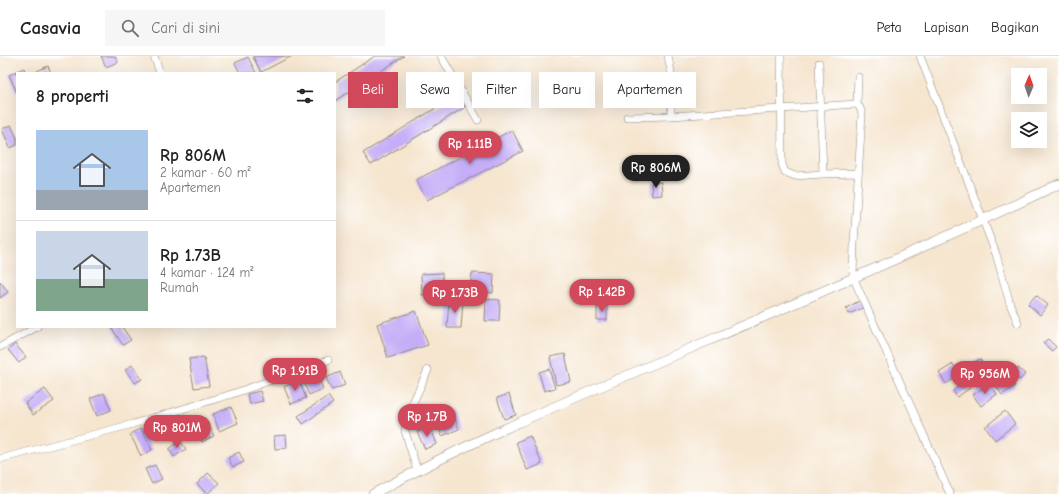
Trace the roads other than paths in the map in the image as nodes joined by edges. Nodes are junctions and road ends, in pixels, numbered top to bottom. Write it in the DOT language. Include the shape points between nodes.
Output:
graph roads {
  1 [pos="154,56"];
  2 [pos="441,56"];
  3 [pos="668,56"];
  4 [pos="781,56"];
  5 [pos="920,56"];
  6 [pos="819,63"];
  7 [pos="160,72"];
  8 [pos="858,77"];
  9 [pos="857,104"];
  10 [pos="821,106"];
  11 [pos="782,109"];
  12 [pos="670,116"];
  13 [pos="627,117"];
  14 [pos="478,120"];
  15 [pos="858,173"];
  16 [pos="823,174"];
  17 [pos="1059,184"];
  18 [pos="982,220"];
  19 [pos="853,277"];
  20 [pos="1018,323"];
  21 [pos="35,328"];
  22 [pos="0,347"];
  23 [pos="328,360"];
  24 [pos="428,370"];
  25 [pos="0,459"];
  26 [pos="417,470"];
  27 [pos="373,494"];
  28 [pos="950,494"];
  1 -- 7 [label="street"];
  2 -- 14 [label="street"];
  3 -- 12 [label="street" via="671,72"];
  4 -- 11 [label="street"];
  5 -- 18 [label="street"];
  6 -- 10 [label="street"];
  8 -- 9 [label="street"];
  9 -- 10 [label="street"];
  9 -- 15 [label="street" via="862,114"];
  10 -- 11 [label="street"];
  10 -- 16 [label="street"];
  11 -- 12 [label="street"];
  11 -- 16 [label="street" via="782,164 785,172 795,176"];
  12 -- 13 [label="street"];
  15 -- 16 [label="street"];
  15 -- 19 [label="street"];
  17 -- 18 [label="street"];
  18 -- 19 [label="street"];
  18 -- 20 [label="street"];
  19 -- 26 [label="street" via="581,395"];
  19 -- 28 [label="street"];
  21 -- 22 [label="street"];
  23 -- 25 [label="street" via="232,394 133,424"];
  24 -- 26 [label="street" via="405,420 405,431"];
  26 -- 27 [label="street"];
}
